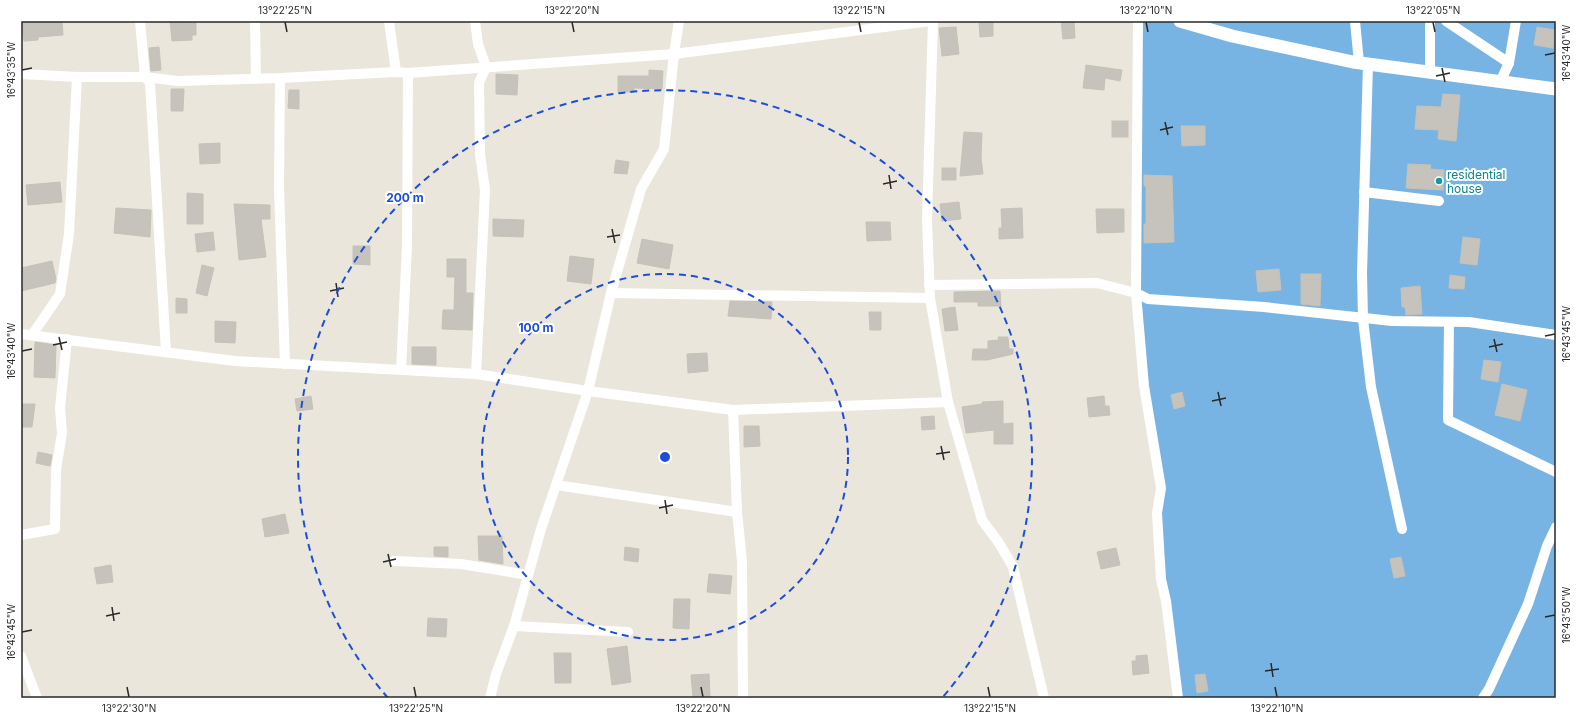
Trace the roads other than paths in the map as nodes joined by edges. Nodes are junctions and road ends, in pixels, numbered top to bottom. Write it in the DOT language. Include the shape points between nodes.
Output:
graph roads {
  1 [pos="140,21"];
  2 [pos="255,21"];
  3 [pos="389,21"];
  4 [pos="475,21"];
  5 [pos="679,21"];
  6 [pos="932,21"];
  7 [pos="1138,21"];
  8 [pos="1180,21"];
  9 [pos="1355,21"];
  10 [pos="1430,21"];
  11 [pos="1446,21"];
  12 [pos="1516,21"];
  13 [pos="674,54"];
  14 [pos="1509,63"];
  15 [pos="1364,64"];
  16 [pos="486,67"];
  17 [pos="396,72"];
  18 [pos="408,73"];
  19 [pos="1430,73"];
  20 [pos="21,74"];
  21 [pos="78,77"];
  22 [pos="145,77"];
  23 [pos="256,78"];
  24 [pos="280,78"];
  25 [pos="1500,82"];
  26 [pos="1556,89"];
  27 [pos="1364,192"];
  28 [pos="1439,201"];
  29 [pos="929,285"];
  30 [pos="611,293"];
  31 [pos="1136,293"];
  32 [pos="930,298"];
  33 [pos="1363,319"];
  34 [pos="1449,322"];
  35 [pos="21,334"];
  36 [pos="32,335"];
  37 [pos="1556,335"];
  38 [pos="66,339"];
  39 [pos="166,352"];
  40 [pos="285,364"];
  41 [pos="402,370"];
  42 [pos="476,374"];
  43 [pos="588,391"];
  44 [pos="948,402"];
  45 [pos="734,410"];
  46 [pos="1556,472"];
  47 [pos="556,484"];
  48 [pos="737,512"];
  49 [pos="1556,527"];
  50 [pos="1402,529"];
  51 [pos="21,535"];
  52 [pos="394,561"];
  53 [pos="528,574"];
  54 [pos="514,626"];
  55 [pos="628,632"];
  56 [pos="21,656"];
  57 [pos="37,698"];
  58 [pos="490,698"];
  59 [pos="743,698"];
  60 [pos="1044,698"];
  61 [pos="1178,698"];
  62 [pos="1483,698"];
  1 -- 22 [label="street"];
  2 -- 23 [label="street"];
  3 -- 17 [label="street"];
  4 -- 16 [label="street" via="478,44"];
  5 -- 13 [label="street"];
  6 -- 13 [label="street"];
  6 -- 29 [label="street" via="927,220"];
  7 -- 31 [label="street"];
  8 -- 15 [label="street" via="1238,37"];
  9 -- 15 [label="street"];
  10 -- 19 [label="street"];
  11 -- 14 [label="street"];
  12 -- 14 [label="street"];
  13 -- 16 [label="street"];
  13 -- 30 [label="street" via="664,149 641,189"];
  14 -- 25 [label="street"];
  15 -- 19 [label="street"];
  15 -- 27 [label="street"];
  16 -- 18 [label="street"];
  16 -- 42 [label="street" via="479,83 480,154 485,190"];
  17 -- 18 [label="street"];
  17 -- 24 [label="street"];
  18 -- 41 [label="street" via="407,246"];
  19 -- 25 [label="street"];
  20 -- 21 [label="street"];
  21 -- 22 [label="street"];
  21 -- 36 [label="street" via="69,234 60,294"];
  22 -- 23 [label="street" via="178,81"];
  22 -- 39 [label="street" via="150,83"];
  23 -- 24 [label="street"];
  24 -- 40 [label="street" via="279,188"];
  25 -- 26 [label="street"];
  27 -- 28 [label="street"];
  27 -- 33 [label="street"];
  29 -- 31 [label="street" via="1097,283"];
  29 -- 32 [label="street"];
  30 -- 32 [label="street"];
  30 -- 43 [label="street"];
  31 -- 33 [label="street" via="1148,299 1264,307"];
  31 -- 61 [label="street" via="1144,386 1161,488 1157,513 1161,579"];
  32 -- 44 [label="street"];
  33 -- 34 [label="street"];
  33 -- 50 [label="street" via="1371,388"];
  34 -- 37 [label="street" via="1470,322"];
  34 -- 46 [label="street" via="1448,420"];
  35 -- 36 [label="street"];
  36 -- 38 [label="street"];
  38 -- 39 [label="street"];
  38 -- 51 [label="street" via="60,408 62,433 56,470 55,529"];
  39 -- 40 [label="street" via="235,361"];
  40 -- 41 [label="street"];
  41 -- 42 [label="street"];
  42 -- 43 [label="street"];
  43 -- 45 [label="street"];
  43 -- 47 [label="street"];
  44 -- 45 [label="street"];
  44 -- 60 [label="street" via="982,520 1013,567"];
  45 -- 48 [label="street"];
  47 -- 48 [label="street"];
  47 -- 53 [label="street"];
  48 -- 59 [label="street" via="742,560"];
  49 -- 62 [label="street" via="1528,604"];
  52 -- 53 [label="street" via="461,564"];
  53 -- 54 [label="street"];
  54 -- 55 [label="street"];
  54 -- 58 [label="street"];
  56 -- 57 [label="street"];
}
